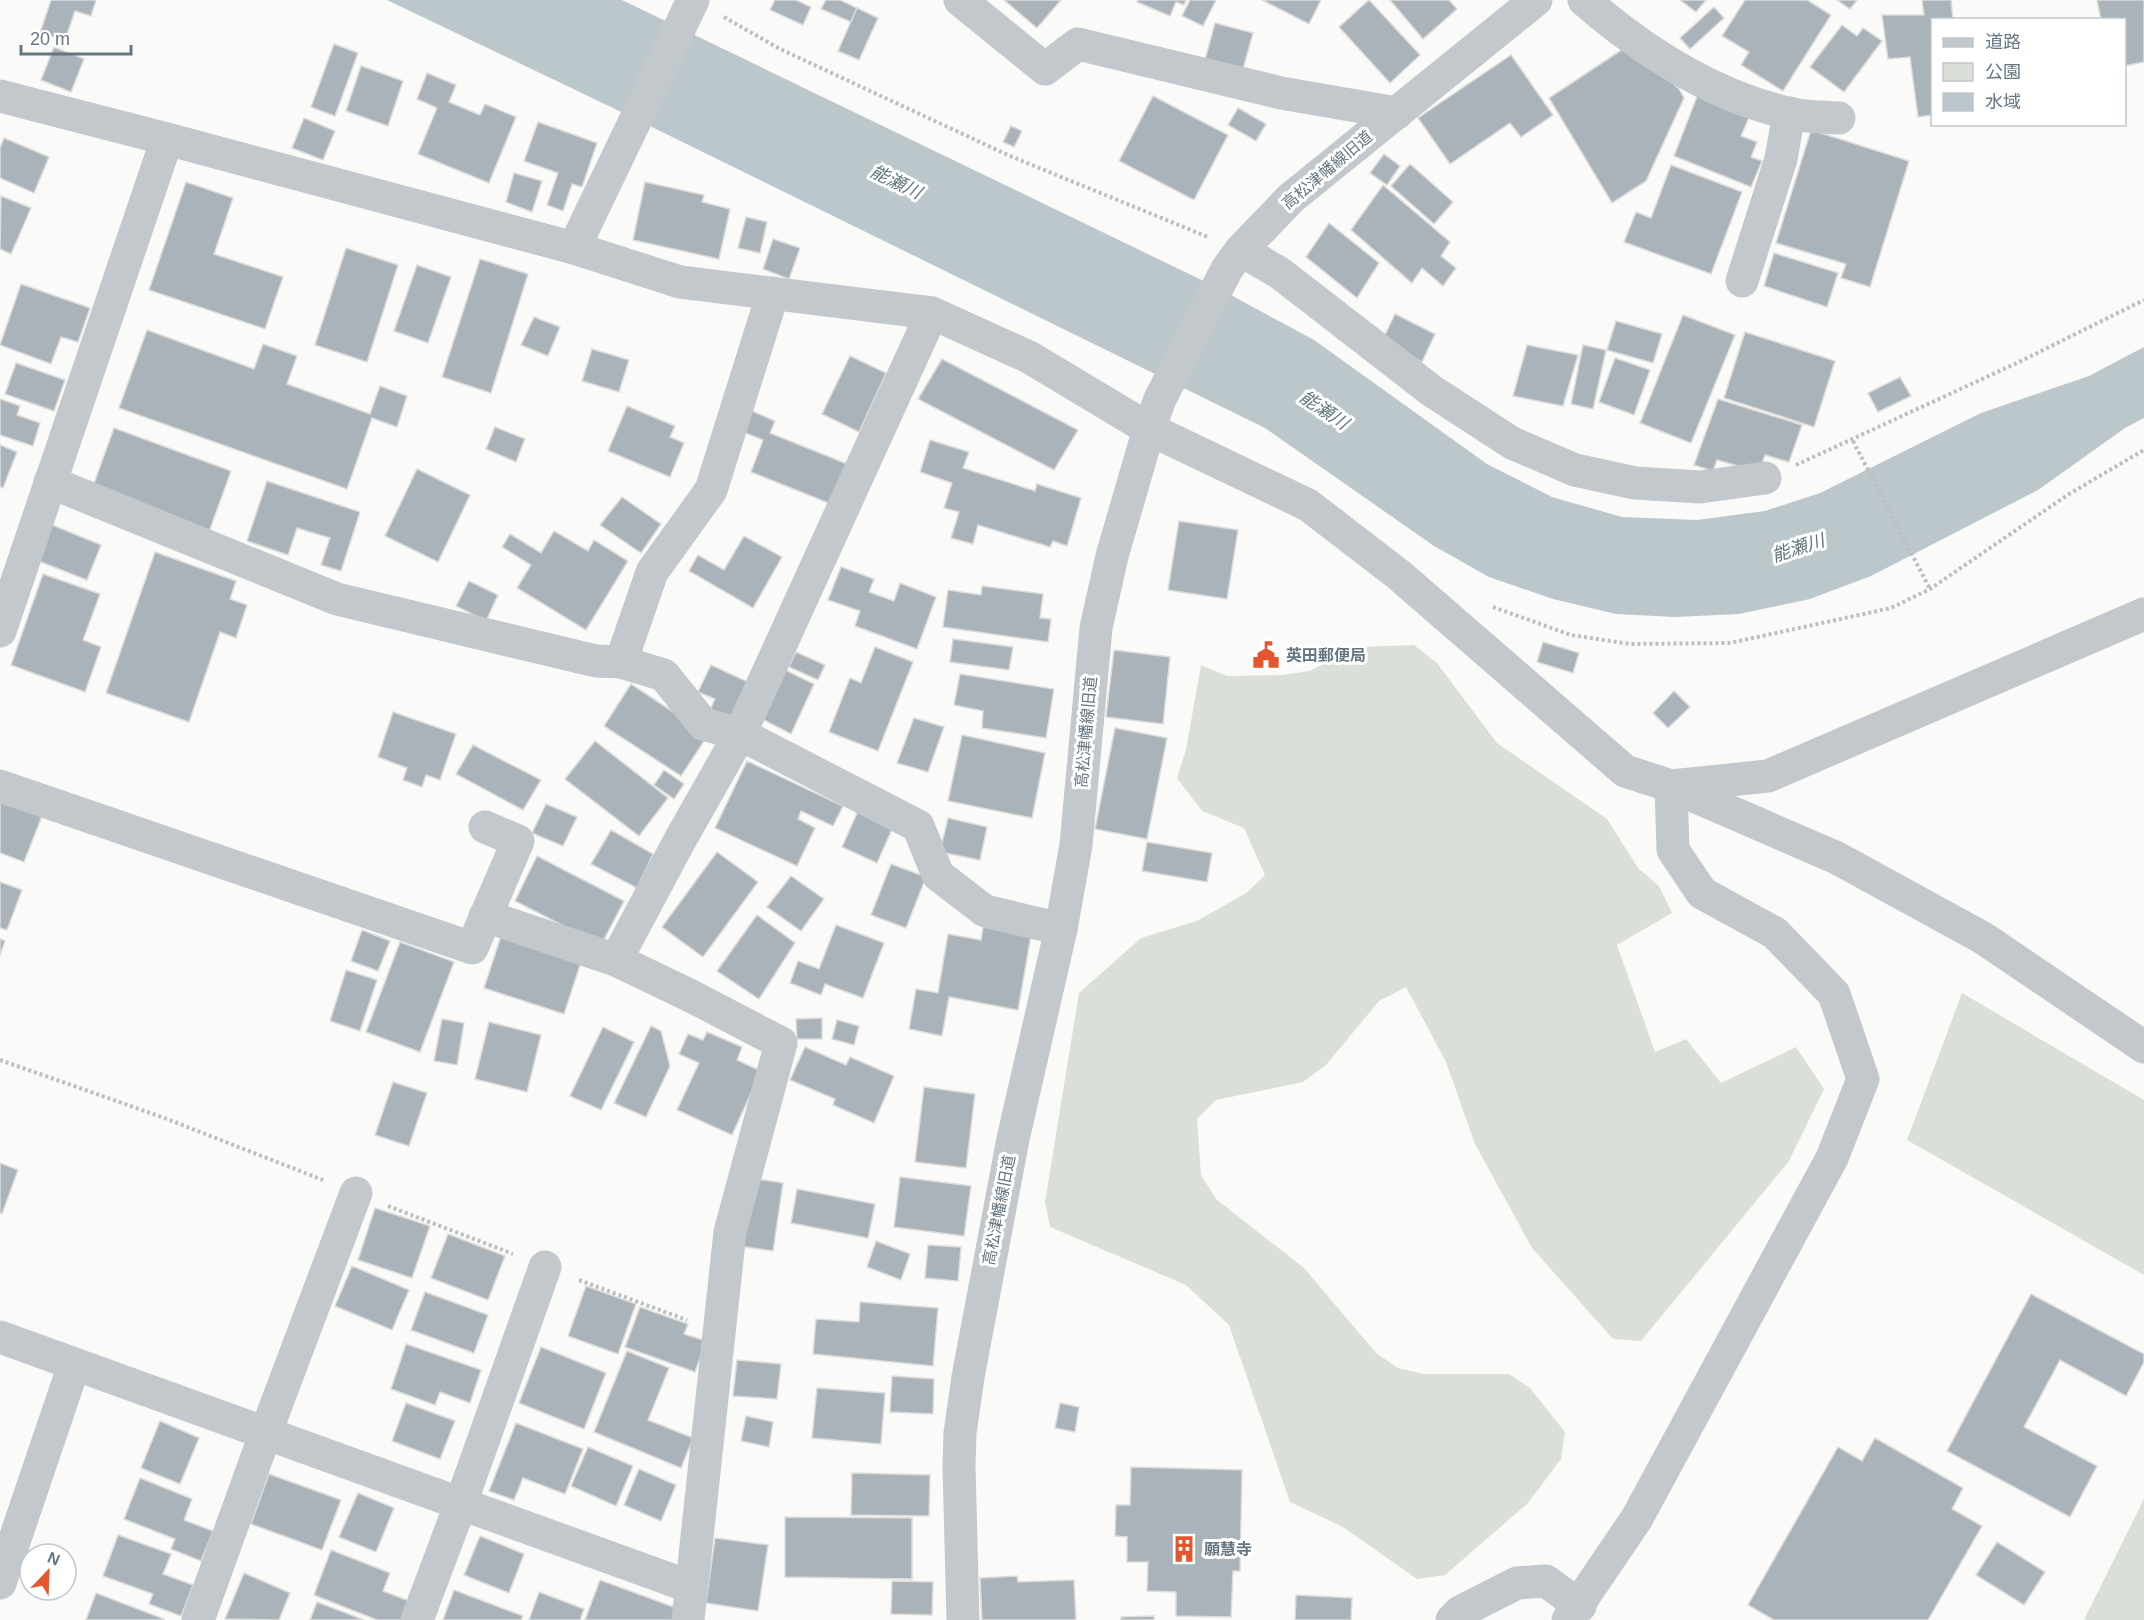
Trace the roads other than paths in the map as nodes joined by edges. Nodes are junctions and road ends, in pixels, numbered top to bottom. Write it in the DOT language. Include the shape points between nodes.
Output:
graph roads {
  1 [pos="960,0"];
  2 [pos="1536,0"];
  3 [pos="1584,0"];
  4 [pos="690,5"];
  5 [pos="0,96"];
  6 [pos="1789,112"];
  7 [pos="1398,113"];
  8 [pos="1839,118"];
  9 [pos="167,139"];
  10 [pos="574,248"];
  11 [pos="1234,260"];
  12 [pos="1742,281"];
  13 [pos="773,294"];
  14 [pos="932,313"];
  15 [pos="1155,414"];
  16 [pos="1765,478"];
  17 [pos="50,482"];
  18 [pos="2144,614"];
  19 [pos="0,631"];
  20 [pos="621,662"];
  21 [pos="740,734"];
  22 [pos="0,786"];
  23 [pos="1671,786"];
  24 [pos="485,827"];
  25 [pos="485,916"];
  26 [pos="1061,929"];
  27 [pos="616,960"];
  28 [pos="2144,1047"];
  29 [pos="356,1193"];
  30 [pos="545,1267"];
  31 [pos="0,1337"];
  32 [pos="74,1365"];
  33 [pos="266,1432"];
  34 [pos="461,1503"];
  35 [pos="0,1583"];
  36 [pos="691,1587"];
  37 [pos="1574,1613"];
  38 [pos="198,1620"];
  39 [pos="417,1620"];
  40 [pos="688,1620"];
  41 [pos="963,1620"];
  42 [pos="1452,1620"];
  1 -- 7 [label="street" via="1045,69 1078,44 1281,93"];
  2 -- 7 [label="street, 高松津幡線旧道"];
  3 -- 6 [label="street" via="1664,59 1708,84 1764,107"];
  4 -- 10 [label="street"];
  5 -- 9 [label="street"];
  6 -- 8 [label="street"];
  6 -- 12 [label="street" via="1781,159"];
  7 -- 11 [label="street, 高松津幡線旧道" via="1291,198"];
  9 -- 10 [label="street"];
  9 -- 17 [label="street"];
  10 -- 13 [label="street" via="680,282"];
  11 -- 15 [label="street, 高松津幡線旧道"];
  11 -- 16 [label="street" via="1281,274 1432,391 1512,443 1575,470 1635,483 1700,487"];
  13 -- 14 [label="street"];
  13 -- 20 [label="street" via="711,490 652,572"];
  14 -- 15 [label="street"];
  14 -- 21 [label="street"];
  15 -- 23 [label="street" via="1308,505 1399,575 1625,771"];
  15 -- 26 [label="street, 高松津幡線旧道" via="1112,556 1096,628 1076,845"];
  17 -- 19 [label="street"];
  17 -- 20 [label="street" via="337,599 596,661"];
  18 -- 23 [label="street" via="1768,776"];
  20 -- 21 [label="street" via="664,675 703,724"];
  21 -- 26 [label="street" via="918,826 938,875 986,911"];
  21 -- 27 [label="street"];
  22 -- 25 [label="street" via="472,948"];
  23 -- 28 [label="street" via="1837,858 1983,938"];
  23 -- 37 [label="street" via="1673,850 1702,893 1775,933 1834,994 1863,1079 1827,1168 1637,1518"];
  24 -- 25 [label="street" via="518,841"];
  25 -- 27 [label="street"];
  26 -- 41 [label="street, 高松津幡線旧道" via="1012,1139 960,1433"];
  27 -- 36 [label="street" via="781,1043 730,1232"];
  29 -- 33 [label="street"];
  30 -- 34 [label="street"];
  31 -- 32 [label="street"];
  32 -- 33 [label="street"];
  32 -- 35 [label="street"];
  33 -- 34 [label="street"];
  33 -- 38 [label="street"];
  34 -- 36 [label="street"];
  34 -- 39 [label="street"];
  36 -- 40 [label="street"];
  37 -- 42 [label="street" via="1546,1581 1517,1583"];
}
